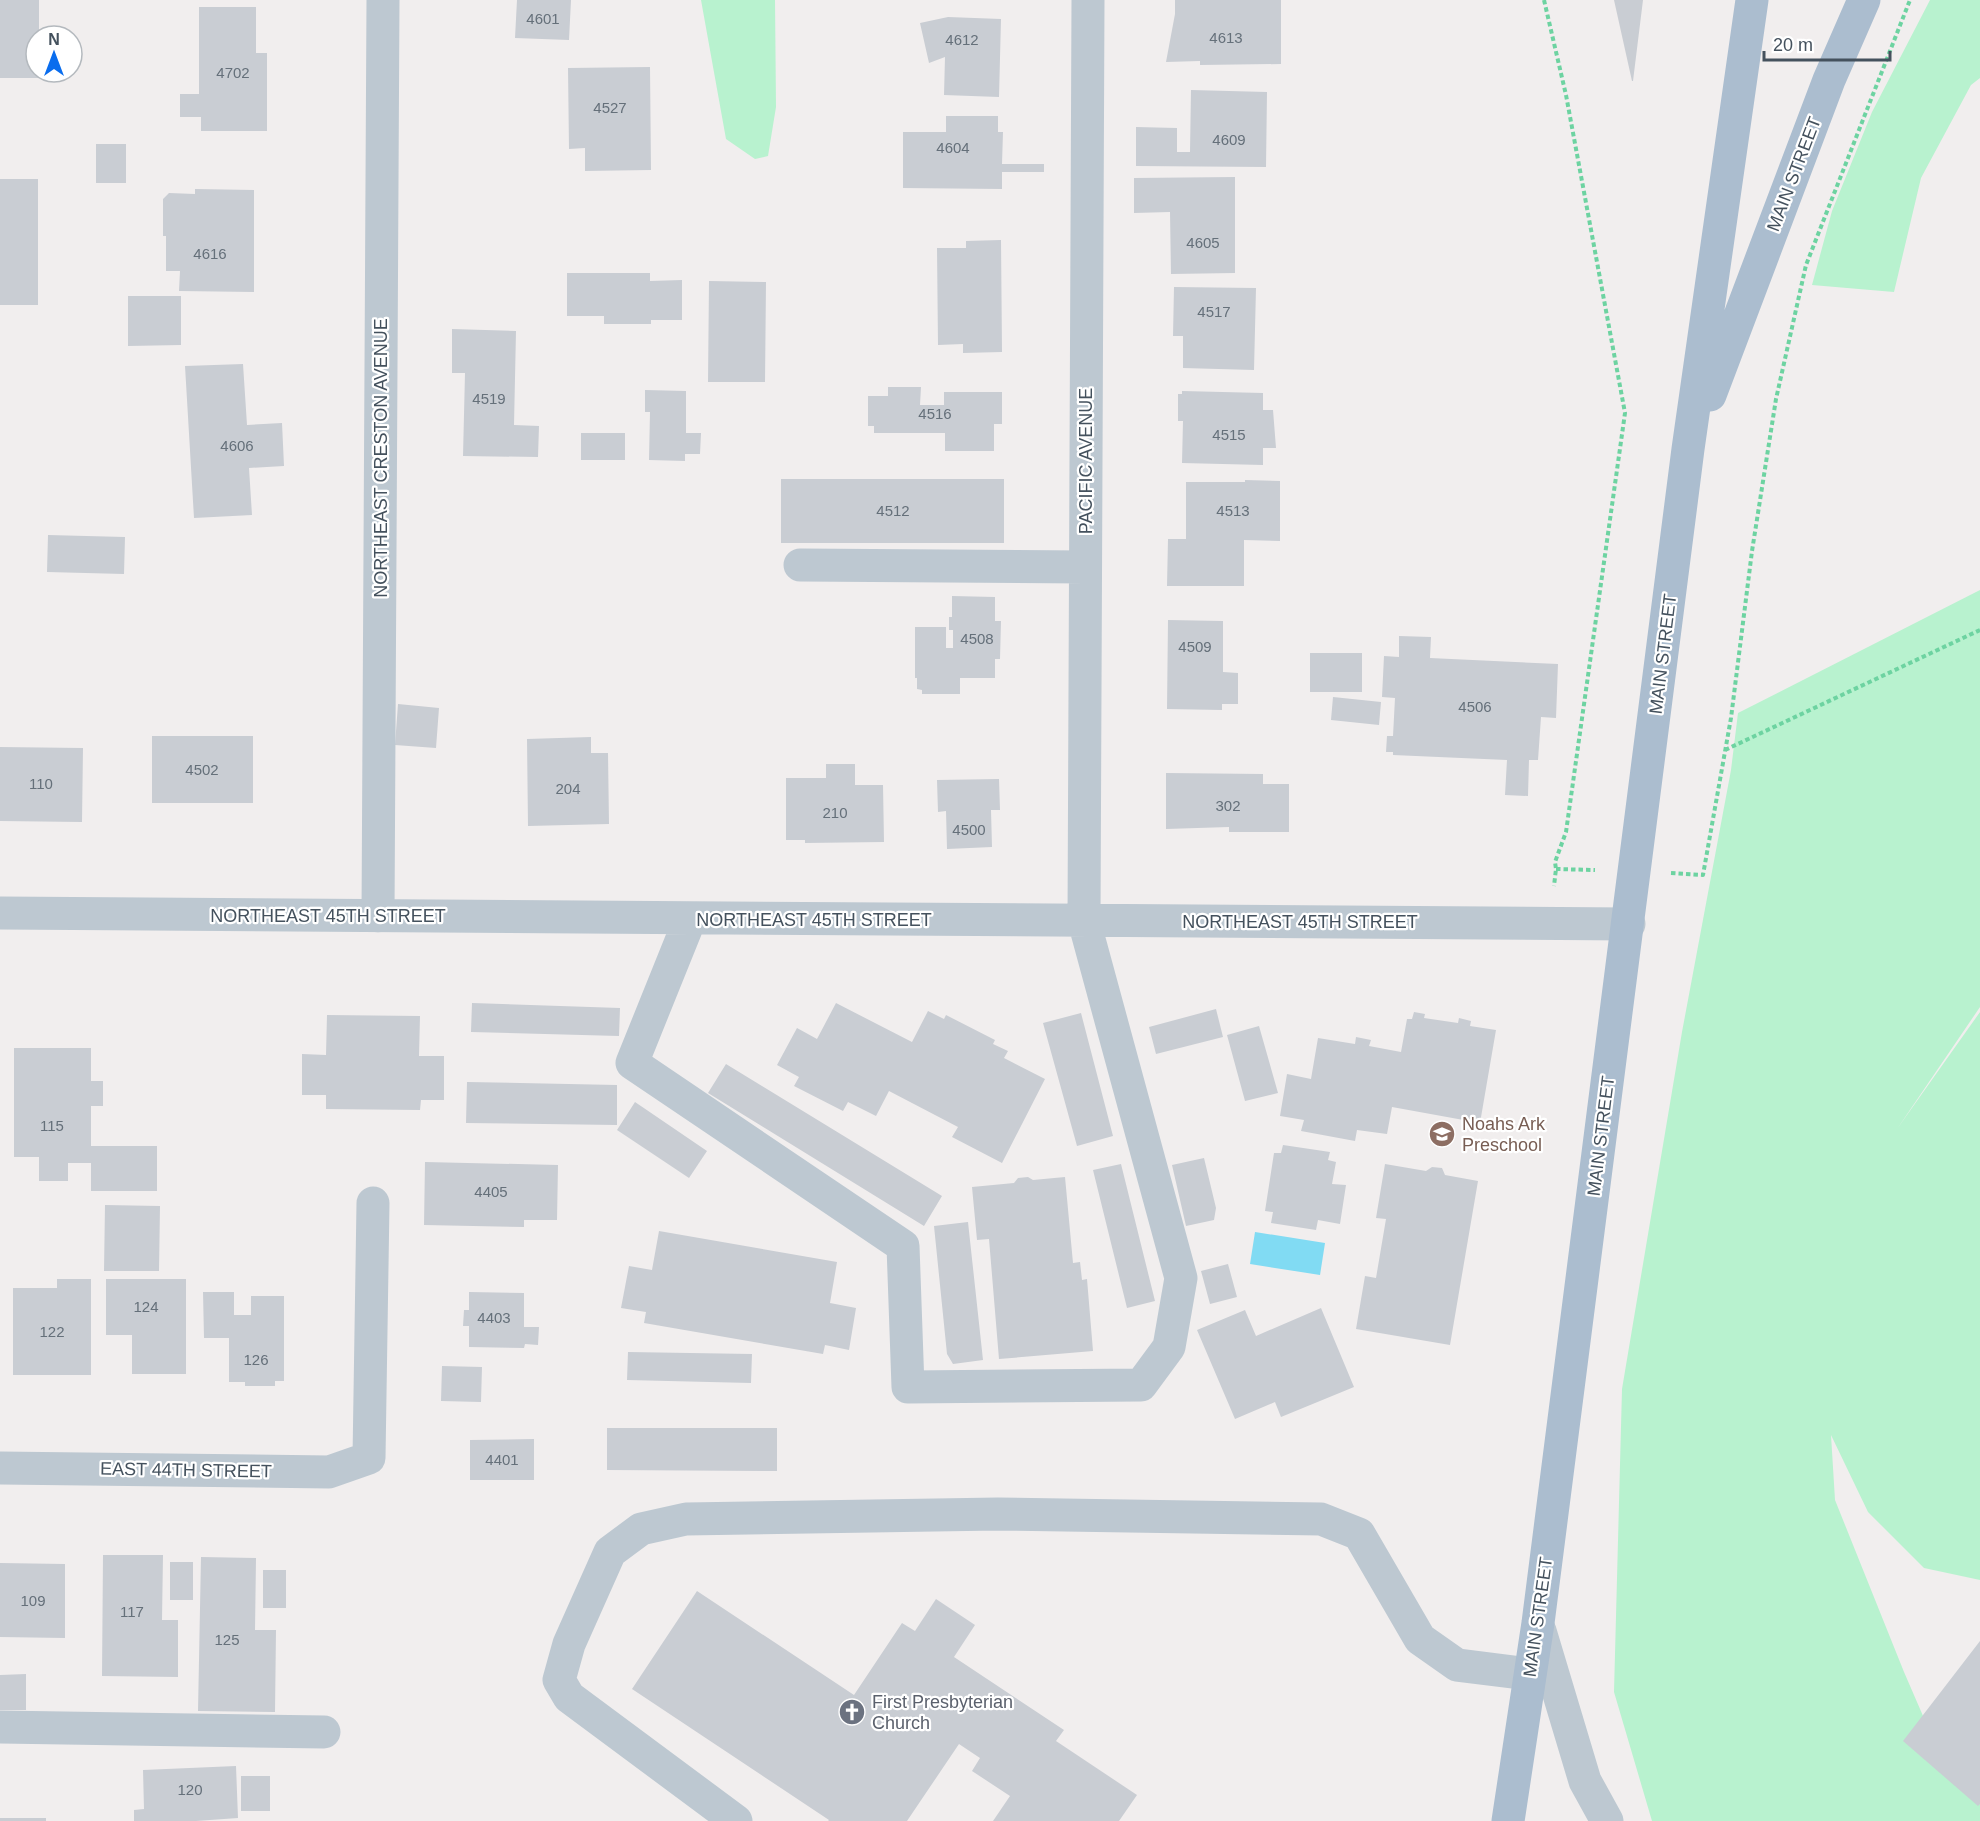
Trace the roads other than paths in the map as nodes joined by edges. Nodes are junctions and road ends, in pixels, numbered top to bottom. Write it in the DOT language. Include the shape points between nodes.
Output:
graph roads {
  1 [pos="383,0"];
  2 [pos="1088,0"];
  3 [pos="1752,0"];
  4 [pos="1864,0"];
  5 [pos="1688,449"];
  6 [pos="800,565"];
  7 [pos="1085,567"];
  8 [pos="0,913"];
  9 [pos="378,916"];
  10 [pos="690,919"];
  11 [pos="1084,921"];
  12 [pos="1629,924"];
  13 [pos="373,1203"];
  14 [pos="0,1468"];
  15 [pos="1538,1623"];
  16 [pos="1530,1674"];
  17 [pos="0,1727"];
  18 [pos="324,1732"];
  19 [pos="736,1821"];
  20 [pos="1508,1821"];
  21 [pos="1606,1821"];
  1 -- 9 [label="street, NORTHEAST CRESTON AVENUE"];
  2 -- 7 [label="street, PACIFIC AVENUE"];
  3 -- 5 [label="main road, MAIN STREET"];
  4 -- 5 [label="main road, MAIN STREET"];
  5 -- 12 [label="main road, MAIN STREET"];
  6 -- 7 [label="street"];
  7 -- 11 [label="street, PACIFIC AVENUE"];
  8 -- 9 [label="street, NORTHEAST 45TH STREET"];
  9 -- 10 [label="street, NORTHEAST 45TH STREET"];
  10 -- 11 [label="street, NORTHEAST 45TH STREET"];
  10 -- 11 [label="street, PACIFIC AVENUE" via="632,1063 903,1246 908,1387 1141,1385 1169,1347 1181,1278"];
  11 -- 12 [label="street, NORTHEAST 45TH STREET"];
  12 -- 15 [label="main road, MAIN STREET"];
  13 -- 14 [label="street, EAST 44TH STREET" via="369,1458 329,1472"];
  15 -- 16 [label="main road, MAIN STREET"];
  15 -- 21 [label="street" via="1585,1781"];
  16 -- 19 [label="street" via="1457,1665 1420,1639 1359,1534 1321,1519 986,1514 686,1519 641,1529 610,1552 569,1644 559,1680 569,1697"];
  16 -- 20 [label="main road, MAIN STREET"];
  17 -- 18 [label="street"];
}
